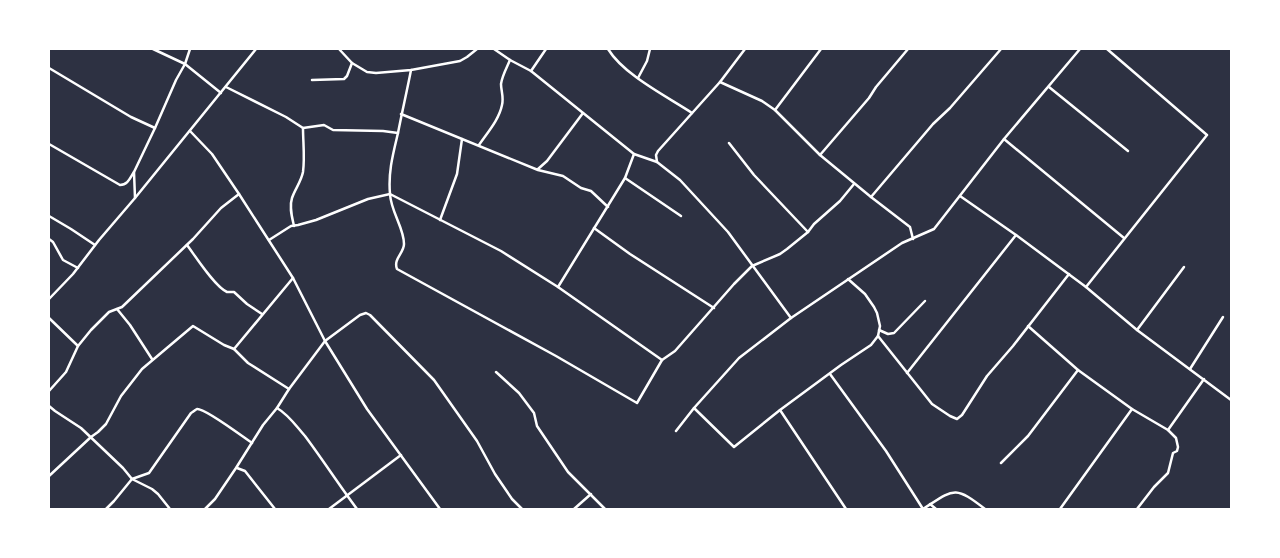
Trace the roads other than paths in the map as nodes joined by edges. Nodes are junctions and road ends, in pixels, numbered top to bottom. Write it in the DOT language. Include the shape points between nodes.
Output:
graph roads {
  1 [pos="153,49"];
  2 [pos="190,49"];
  3 [pos="256,49"];
  4 [pos="477,49"];
  5 [pos="494,49"];
  6 [pos="546,49"];
  7 [pos="608,49"];
  8 [pos="650,49"];
  9 [pos="745,49"];
  10 [pos="821,49"];
  11 [pos="908,49"];
  12 [pos="1001,49"];
  13 [pos="1080,49"];
  14 [pos="1106,49"];
  15 [pos="340,50"];
  16 [pos="510,60"];
  17 [pos="352,63"];
  18 [pos="185,64"];
  19 [pos="49,68"];
  20 [pos="411,70"];
  21 [pos="531,71"];
  22 [pos="638,78"];
  23 [pos="312,80"];
  24 [pos="720,82"];
  25 [pos="226,86"];
  26 [pos="1049,87"];
  27 [pos="221,93"];
  28 [pos="775,110"];
  29 [pos="583,113"];
  30 [pos="692,113"];
  31 [pos="401,114"];
  32 [pos="156,128"];
  33 [pos="303,128"];
  34 [pos="190,131"];
  35 [pos="398,133"];
  36 [pos="462,139"];
  37 [pos="1004,139"];
  38 [pos="729,143"];
  39 [pos="49,144"];
  40 [pos="479,145"];
  41 [pos="1128,151"];
  42 [pos="634,154"];
  43 [pos="656,155"];
  44 [pos="820,155"];
  45 [pos="652,161"];
  46 [pos="656,162"];
  47 [pos="538,170"];
  48 [pos="134,172"];
  49 [pos="625,178"];
  50 [pos="854,184"];
  51 [pos="239,194"];
  52 [pos="390,194"];
  53 [pos="960,196"];
  54 [pos="871,197"];
  55 [pos="135,198"];
  56 [pos="608,207"];
  57 [pos="49,216"];
  58 [pos="681,216"];
  59 [pos="440,220"];
  60 [pos="294,226"];
  61 [pos="594,228"];
  62 [pos="808,232"];
  63 [pos="1016,235"];
  64 [pos="1124,238"];
  65 [pos="49,239"];
  66 [pos="913,239"];
  67 [pos="269,240"];
  68 [pos="95,245"];
  69 [pos="187,245"];
  70 [pos="752,266"];
  71 [pos="1184,267"];
  72 [pos="78,268"];
  73 [pos="1069,274"];
  74 [pos="293,278"];
  75 [pos="848,279"];
  76 [pos="558,287"];
  77 [pos="1086,287"];
  78 [pos="49,299"];
  79 [pos="925,301"];
  80 [pos="714,308"];
  81 [pos="117,309"];
  82 [pos="262,314"];
  83 [pos="1223,317"];
  84 [pos="49,318"];
  85 [pos="791,318"];
  86 [pos="1028,326"];
  87 [pos="879,330"];
  88 [pos="1137,330"];
  89 [pos="878,336"];
  90 [pos="325,341"];
  91 [pos="78,346"];
  92 [pos="234,349"];
  93 [pos="152,360"];
  94 [pos="662,360"];
  95 [pos="1190,369"];
  96 [pos="1078,370"];
  97 [pos="496,372"];
  98 [pos="907,373"];
  99 [pos="830,374"];
  100 [pos="1204,380"];
  101 [pos="289,389"];
  102 [pos="49,391"];
  103 [pos="1231,400"];
  104 [pos="49,406"];
  105 [pos="277,408"];
  106 [pos="694,408"];
  107 [pos="1132,409"];
  108 [pos="780,410"];
  109 [pos="1168,430"];
  110 [pos="676,431"];
  111 [pos="91,437"];
  112 [pos="252,443"];
  113 [pos="401,455"];
  114 [pos="1001,463"];
  115 [pos="236,468"];
  116 [pos="49,476"];
  117 [pos="132,480"];
  118 [pos="591,494"];
  119 [pos="347,496"];
  120 [pos="930,504"];
  121 [pos="106,509"];
  122 [pos="170,509"];
  123 [pos="205,509"];
  124 [pos="275,509"];
  125 [pos="329,509"];
  126 [pos="358,509"];
  127 [pos="440,509"];
  128 [pos="522,509"];
  129 [pos="574,509"];
  130 [pos="605,509"];
  131 [pos="846,509"];
  132 [pos="936,509"];
  133 [pos="985,509"];
  134 [pos="1060,509"];
  135 [pos="1137,509"];
  1 -- 18 [label="street"];
  2 -- 18 [label="street"];
  3 -- 25 [label="street"];
  4 -- 20 [label="street" via="460,62"];
  5 -- 16 [label="street"];
  6 -- 21 [label="street"];
  7 -- 22 [label="street" via="620,64"];
  8 -- 22 [label="street"];
  9 -- 24 [label="street"];
  10 -- 28 [label="street"];
  11 -- 44 [label="street"];
  12 -- 54 [label="street"];
  13 -- 26 [label="street"];
  14 -- 64 [label="street" via="1207,135"];
  15 -- 17 [label="street"];
  16 -- 21 [label="street"];
  16 -- 40 [label="street" via="501,84 503,97 500,114"];
  17 -- 20 [label="street" via="367,72"];
  17 -- 23 [label="street" via="344,79"];
  18 -- 27 [label="street"];
  18 -- 32 [label="street"];
  19 -- 32 [label="street" via="131,117"];
  20 -- 31 [label="street"];
  21 -- 29 [label="street"];
  22 -- 30 [label="street"];
  24 -- 28 [label="street" via="762,100"];
  24 -- 30 [label="street"];
  25 -- 27 [label="street"];
  25 -- 33 [label="street"];
  26 -- 37 [label="street"];
  26 -- 41 [label="street"];
  27 -- 34 [label="street"];
  28 -- 44 [label="street"];
  29 -- 42 [label="street"];
  29 -- 47 [label="street"];
  30 -- 43 [label="street"];
  31 -- 35 [label="street"];
  31 -- 36 [label="street"];
  32 -- 48 [label="street"];
  33 -- 35 [label="street" via="324,125 333,130"];
  33 -- 60 [label="street" via="303,172 291,205"];
  34 -- 51 [label="street" via="212,154"];
  34 -- 55 [label="street"];
  35 -- 52 [label="street" via="390,169"];
  36 -- 40 [label="street"];
  36 -- 59 [label="street" via="457,174"];
  37 -- 53 [label="street"];
  37 -- 64 [label="street"];
  38 -- 62 [label="street" via="754,175"];
  39 -- 48 [label="street" via="120,185 127,183"];
  40 -- 47 [label="street"];
  42 -- 45 [label="street"];
  42 -- 49 [label="street"];
  43 -- 45 [label="street"];
  43 -- 46 [label="street"];
  44 -- 50 [label="street"];
  45 -- 46 [label="street"];
  46 -- 70 [label="street" via="680,180 728,232"];
  47 -- 56 [label="street" via="563,176 581,188 591,191"];
  48 -- 55 [label="street"];
  49 -- 56 [label="street"];
  49 -- 58 [label="street"];
  50 -- 54 [label="street"];
  50 -- 62 [label="street"];
  51 -- 67 [label="street"];
  51 -- 69 [label="street" via="220,208"];
  52 -- 59 [label="street"];
  52 -- 60 [label="street" via="368,199"];
  52 -- 94 [label="street" via="391,206 404,245 396,261 397,269 637,403"];
  53 -- 63 [label="street"];
  53 -- 66 [label="street" via="934,229"];
  54 -- 66 [label="street" via="910,227"];
  55 -- 68 [label="street"];
  56 -- 61 [label="street"];
  57 -- 68 [label="street"];
  59 -- 76 [label="street" via="501,251"];
  60 -- 67 [label="street"];
  61 -- 76 [label="street"];
  61 -- 80 [label="street"];
  62 -- 70 [label="street" via="780,254"];
  63 -- 73 [label="street"];
  63 -- 98 [label="street"];
  64 -- 77 [label="street"];
  65 -- 72 [label="street" via="63,260"];
  66 -- 75 [label="street" via="902,243"];
  67 -- 74 [label="street"];
  68 -- 72 [label="street"];
  69 -- 81 [label="street" via="122,308"];
  69 -- 82 [label="street" via="221,288 234,292"];
  70 -- 80 [label="street"];
  70 -- 85 [label="street"];
  71 -- 88 [label="street"];
  72 -- 78 [label="street"];
  73 -- 77 [label="street"];
  73 -- 86 [label="street"];
  74 -- 82 [label="street"];
  74 -- 90 [label="street"];
  75 -- 85 [label="street"];
  75 -- 87 [label="street" via="870,301 877,313"];
  76 -- 94 [label="street"];
  77 -- 88 [label="street"];
  79 -- 87 [label="street" via="894,333 888,334"];
  80 -- 94 [label="street" via="676,351"];
  81 -- 91 [label="street" via="109,312"];
  81 -- 93 [label="street"];
  82 -- 92 [label="street"];
  83 -- 95 [label="street"];
  84 -- 91 [label="street"];
  85 -- 106 [label="street" via="739,358"];
  86 -- 96 [label="street"];
  86 -- 98 [label="street" via="987,376 960,418 950,416 932,404"];
  87 -- 89 [label="street"];
  88 -- 95 [label="street"];
  89 -- 98 [label="street"];
  89 -- 99 [label="street" via="871,345"];
  90 -- 101 [label="street"];
  90 -- 113 [label="street" via="367,408"];
  90 -- 128 [label="street" via="363,313 370,315 434,380 477,441 499,480"];
  91 -- 102 [label="street" via="66,372"];
  92 -- 93 [label="street" via="193,326"];
  92 -- 101 [label="street" via="248,362"];
  93 -- 111 [label="street" via="132,381 106,424"];
  95 -- 100 [label="street"];
  96 -- 107 [label="street"];
  96 -- 114 [label="street" via="1028,436"];
  97 -- 118 [label="street" via="519,393 534,413 537,426 568,472"];
  99 -- 108 [label="street"];
  99 -- 120 [label="street" via="886,450 923,509"];
  100 -- 103 [label="street"];
  100 -- 109 [label="street"];
  101 -- 105 [label="street"];
  104 -- 111 [label="street"];
  105 -- 112 [label="street"];
  105 -- 119 [label="street" via="298,428"];
  106 -- 108 [label="street" via="734,447"];
  106 -- 110 [label="street"];
  107 -- 109 [label="street"];
  107 -- 134 [label="street"];
  108 -- 131 [label="street"];
  109 -- 135 [label="street" via="1176,438 1177,451 1173,453 1168,473"];
  111 -- 116 [label="street"];
  111 -- 117 [label="street"];
  112 -- 115 [label="street"];
  112 -- 117 [label="street" via="198,409 191,413 149,473"];
  113 -- 119 [label="street"];
  113 -- 127 [label="street"];
  115 -- 123 [label="street"];
  115 -- 124 [label="street" via="245,471"];
  117 -- 121 [label="street"];
  117 -- 122 [label="street" via="152,489"];
  118 -- 129 [label="street"];
  118 -- 130 [label="street"];
  119 -- 125 [label="street"];
  119 -- 126 [label="street"];
  120 -- 132 [label="street"];
  120 -- 133 [label="street" via="954,492 972,499"];
}
